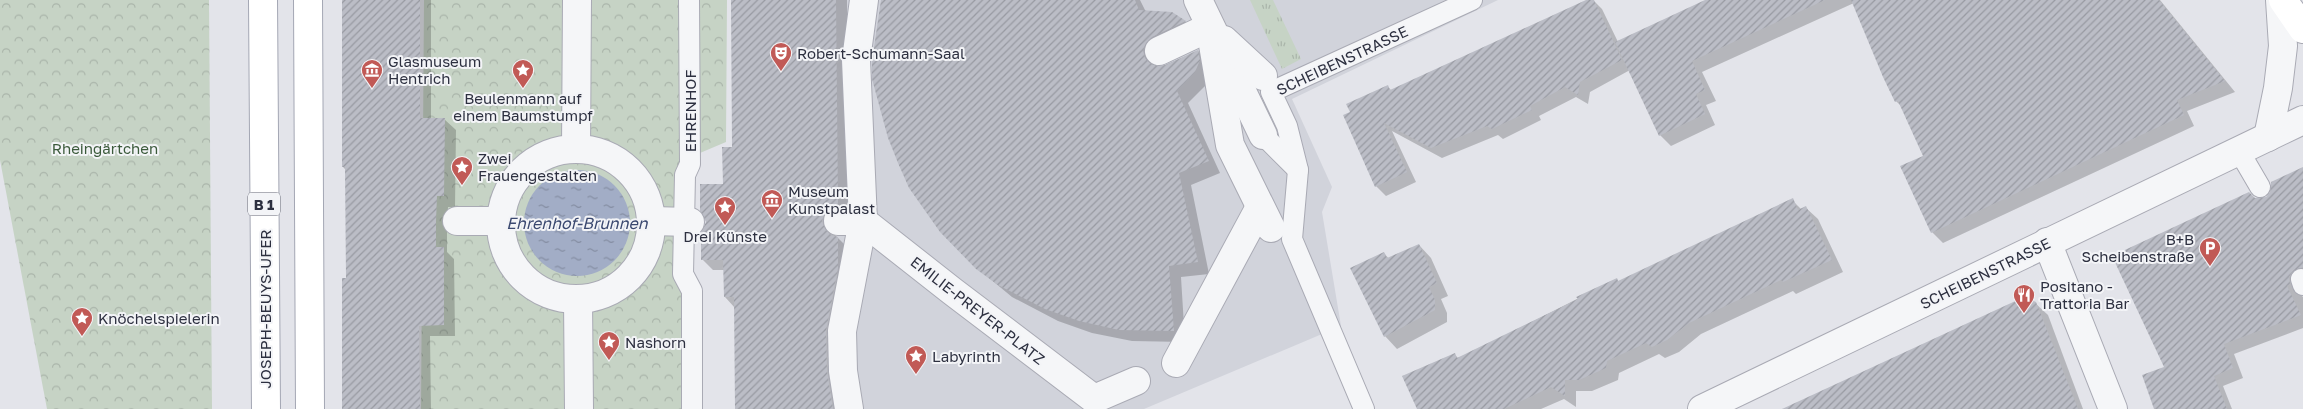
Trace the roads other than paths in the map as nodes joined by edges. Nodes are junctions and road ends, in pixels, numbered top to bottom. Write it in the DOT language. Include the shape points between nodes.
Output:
graph roads {
  1 [pos="263,0"];
  2 [pos="308,0"];
  3 [pos="577,0"];
  4 [pos="689,0"];
  5 [pos="864,0"];
  6 [pos="1198,0"];
  7 [pos="1472,0"];
  8 [pos="2281,0"];
  9 [pos="1210,27"];
  10 [pos="2303,29"];
  11 [pos="1159,51"];
  12 [pos="1250,82"];
  13 [pos="2303,120"];
  14 [pos="1271,128"];
  15 [pos="2268,137"];
  16 [pos="1230,145"];
  17 [pos="576,149"];
  18 [pos="2239,151"];
  19 [pos="2260,187"];
  20 [pos="457,221"];
  21 [pos="500,221"];
  22 [pos="652,221"];
  23 [pos="850,221"];
  24 [pos="687,222"];
  25 [pos="1274,225"];
  26 [pos="2047,242"];
  27 [pos="578,300"];
  28 [pos="1176,363"];
  29 [pos="1136,381"];
  30 [pos="1083,404"];
  31 [pos="266,409"];
  32 [pos="310,409"];
  33 [pos="579,409"];
  34 [pos="692,409"];
  35 [pos="849,409"];
  36 [pos="1364,409"];
  37 [pos="1702,409"];
  38 [pos="2113,409"];
  1 -- 31 [label="main road, JOSEPH-BEUYS-UFER / B 1"];
  2 -- 32 [label="main road"];
  3 -- 17 [label="street"];
  4 -- 24 [label="lane, EHRENHOF"];
  5 -- 23 [label="street" via="856,60"];
  6 -- 9 [label="street"];
  7 -- 12 [label="lane, SCHEIBENSTRASSE"];
  8 -- 10 [label="main road"];
  8 -- 15 [label="street" via="2283,46"];
  9 -- 11 [label="street"];
  9 -- 12 [label="street"];
  9 -- 12 [label="street"];
  12 -- 14 [label="street"];
  12 -- 16 [label="street"];
  13 -- 15 [label="street, SCHEIBENSTRASSE"];
  14 -- 16 [label="street"];
  14 -- 25 [label="lane" via="1298,170"];
  15 -- 18 [label="street, SCHEIBENSTRASSE"];
  16 -- 25 [label="street"];
  17 -- 21 [label="street" via="550,153 526,167 508,188"];
  17 -- 22 [label="street" via="599,152 620,163 636,178 647,198"];
  18 -- 19 [label="lane"];
  18 -- 26 [label="street, SCHEIBENSTRASSE"];
  20 -- 21 [label="street"];
  21 -- 27 [label="street" via="502,246 513,268 530,286 553,297"];
  22 -- 24 [label="street"];
  22 -- 27 [label="street" via="649,245 639,267 622,284 601,296"];
  23 -- 30 [label="street, EMILIE-PREYER-PLATZ" via="952,292"];
  23 -- 35 [label="street" via="842,332 843,371"];
  24 -- 34 [label="lane, EHRENHOF" via="682,274 692,291"];
  25 -- 28 [label="street"];
  25 -- 36 [label="lane"];
  26 -- 37 [label="street, SCHEIBENSTRASSE"];
  26 -- 38 [label="street"];
  27 -- 33 [label="street"];
  29 -- 30 [label="street, EMILIE-PREYER-PLATZ"];
}
